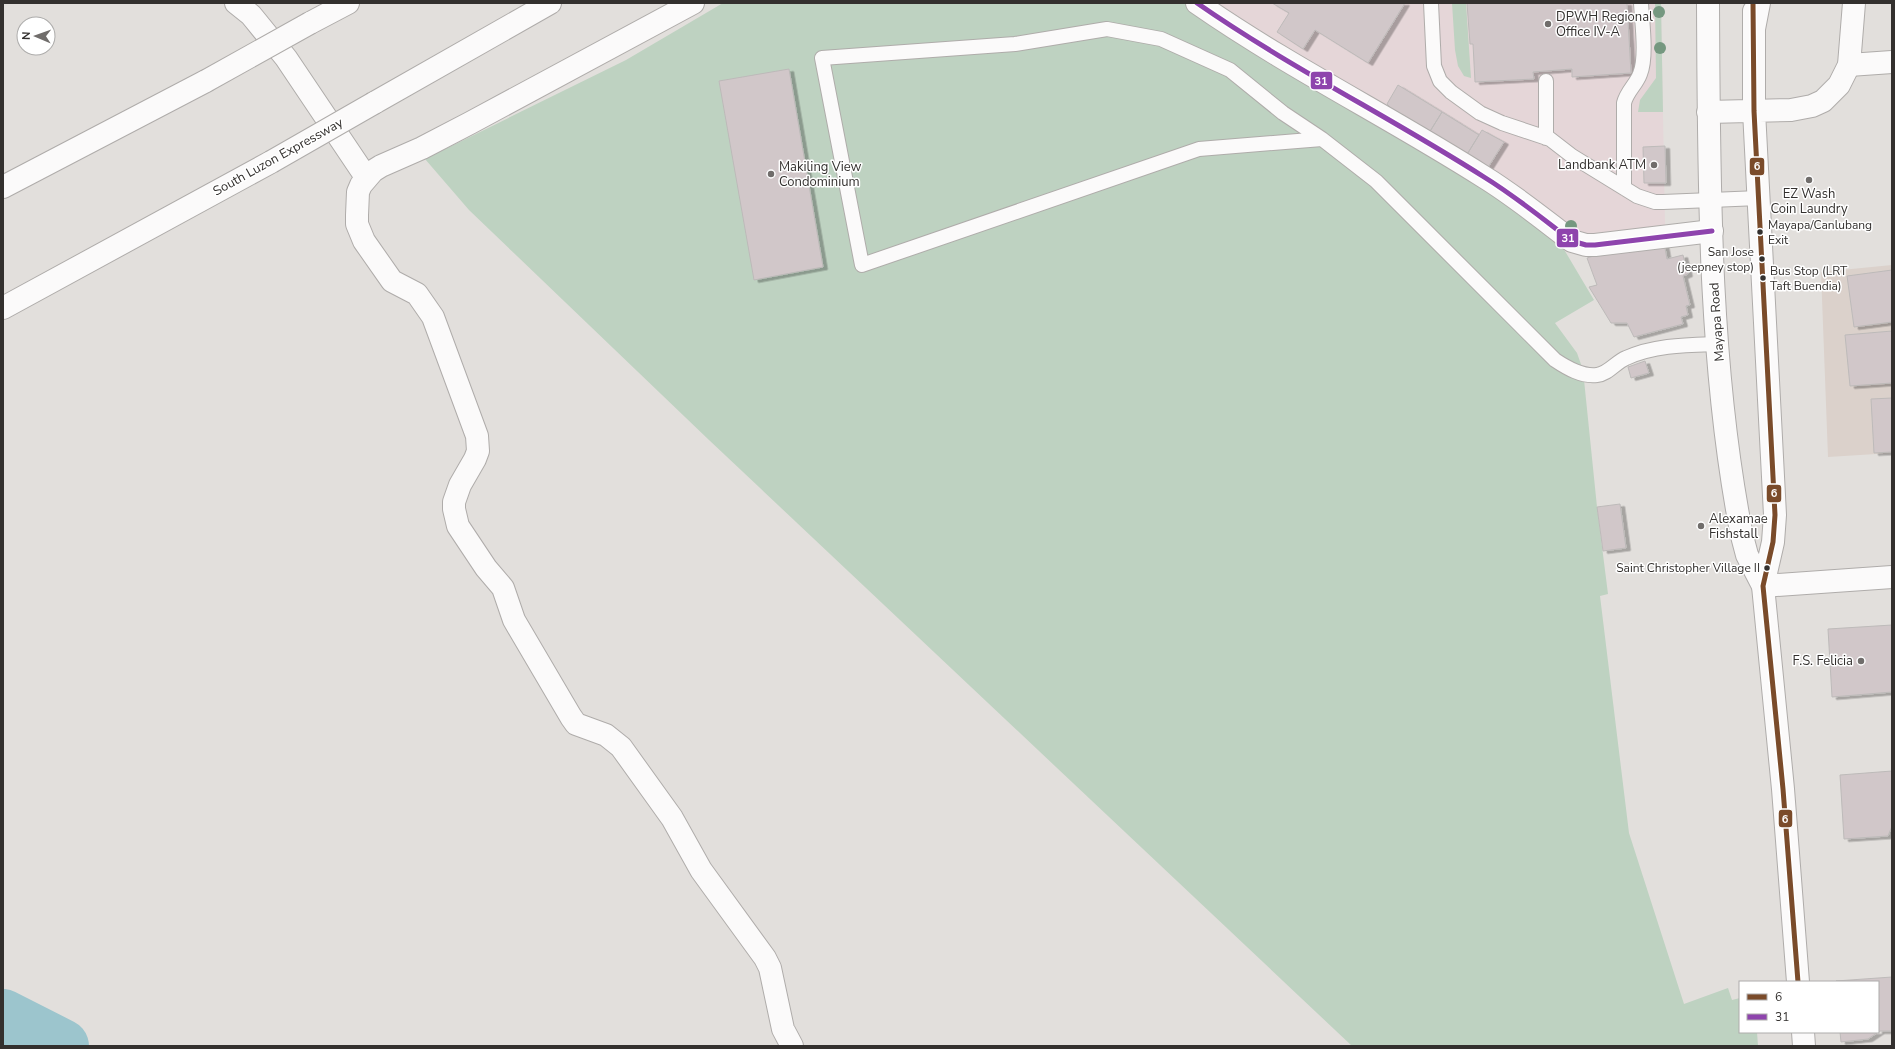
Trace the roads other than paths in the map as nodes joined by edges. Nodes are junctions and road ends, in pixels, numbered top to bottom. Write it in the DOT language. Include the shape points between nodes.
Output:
graph roads {
  1 [pos="236,3"];
  2 [pos="348,3"];
  3 [pos="550,3"];
  4 [pos="693,3"];
  5 [pos="1197,3"];
  6 [pos="1430,3"];
  7 [pos="1641,3"];
  8 [pos="1708,3"];
  9 [pos="1754,3"];
  10 [pos="1759,3"];
  11 [pos="1854,3"];
  12 [pos="1754,29"];
  13 [pos="1892,62"];
  14 [pos="1849,65"];
  15 [pos="1546,81"];
  16 [pos="1754,111"];
  17 [pos="1708,112"];
  18 [pos="1546,138"];
  19 [pos="1322,139"];
  20 [pos="366,177"];
  21 [pos="3,188"];
  22 [pos="1624,188"];
  23 [pos="1759,198"];
  24 [pos="1711,200"];
  25 [pos="1712,231"];
  26 [pos="3,308"];
  27 [pos="1718,344"];
  28 [pos="1892,577"];
  29 [pos="1763,586"];
  30 [pos="1798,981"];
  31 [pos="1803,1033"];
  32 [pos="792,1046"];
  33 [pos="1804,1046"];
  1 -- 20 [label="main road" via="251,15 286,58"];
  2 -- 21 [label="main road, bridge"];
  3 -- 26 [label="main road, South Luzon Expressway, bridge" via="271,162"];
  4 -- 20 [label="main road" via="463,127 381,166"];
  5 -- 25 [label="main road" via="1349,98 1484,177 1572,241 1595,245"];
  6 -- 18 [label="lane" via="1432,59 1436,73 1444,86 1459,100 1480,113"];
  7 -- 22 [label="lane" via="1642,69 1624,103"];
  8 -- 17 [label="main road, Mayapa Road"];
  9 -- 12 [label="main road, Mayapa Road"];
  10 -- 12 [label="main road"];
  11 -- 14 [label="main road"];
  12 -- 16 [label="main road, Mayapa Road"];
  13 -- 14 [label="main road"];
  14 -- 16 [label="main road" via="1839,85 1823,101 1791,110"];
  15 -- 18 [label="lane"];
  16 -- 17 [label="main road"];
  16 -- 23 [label="main road, Mayapa Road"];
  17 -- 24 [label="main road, Mayapa Road"];
  18 -- 22 [label="lane"];
  19 -- 19 [label="lane" via="1283,114 1230,70 1161,39 1107,29 1015,44 822,58 862,265 1199,149"];
  19 -- 27 [label="lane" via="1376,181 1563,366 1577,372 1596,375 1604,373 1626,358 1660,348"];
  20 -- 32 [label="main road" via="358,192 360,232 392,281 417,294 433,317 477,436 478,451 454,502 458,526 486,568 503,588 514,620 571,717 576,724 606,735 621,747 672,818 701,870 759,948 770,968 783,1029"];
  22 -- 24 [label="lane" via="1655,202"];
  23 -- 24 [label="lane"];
  23 -- 29 [label="main road, Mayapa Road" via="1775,515 1773,542"];
  24 -- 25 [label="main road, Mayapa Road"];
  25 -- 27 [label="main road, Mayapa Road"];
  27 -- 29 [label="main road, Mayapa Road" via="1724,420 1739,519 1747,555"];
  28 -- 29 [label="main road"];
  29 -- 30 [label="main road, Mayapa Road" via="1784,797"];
  31 -- 33 [label="main road"];
}
